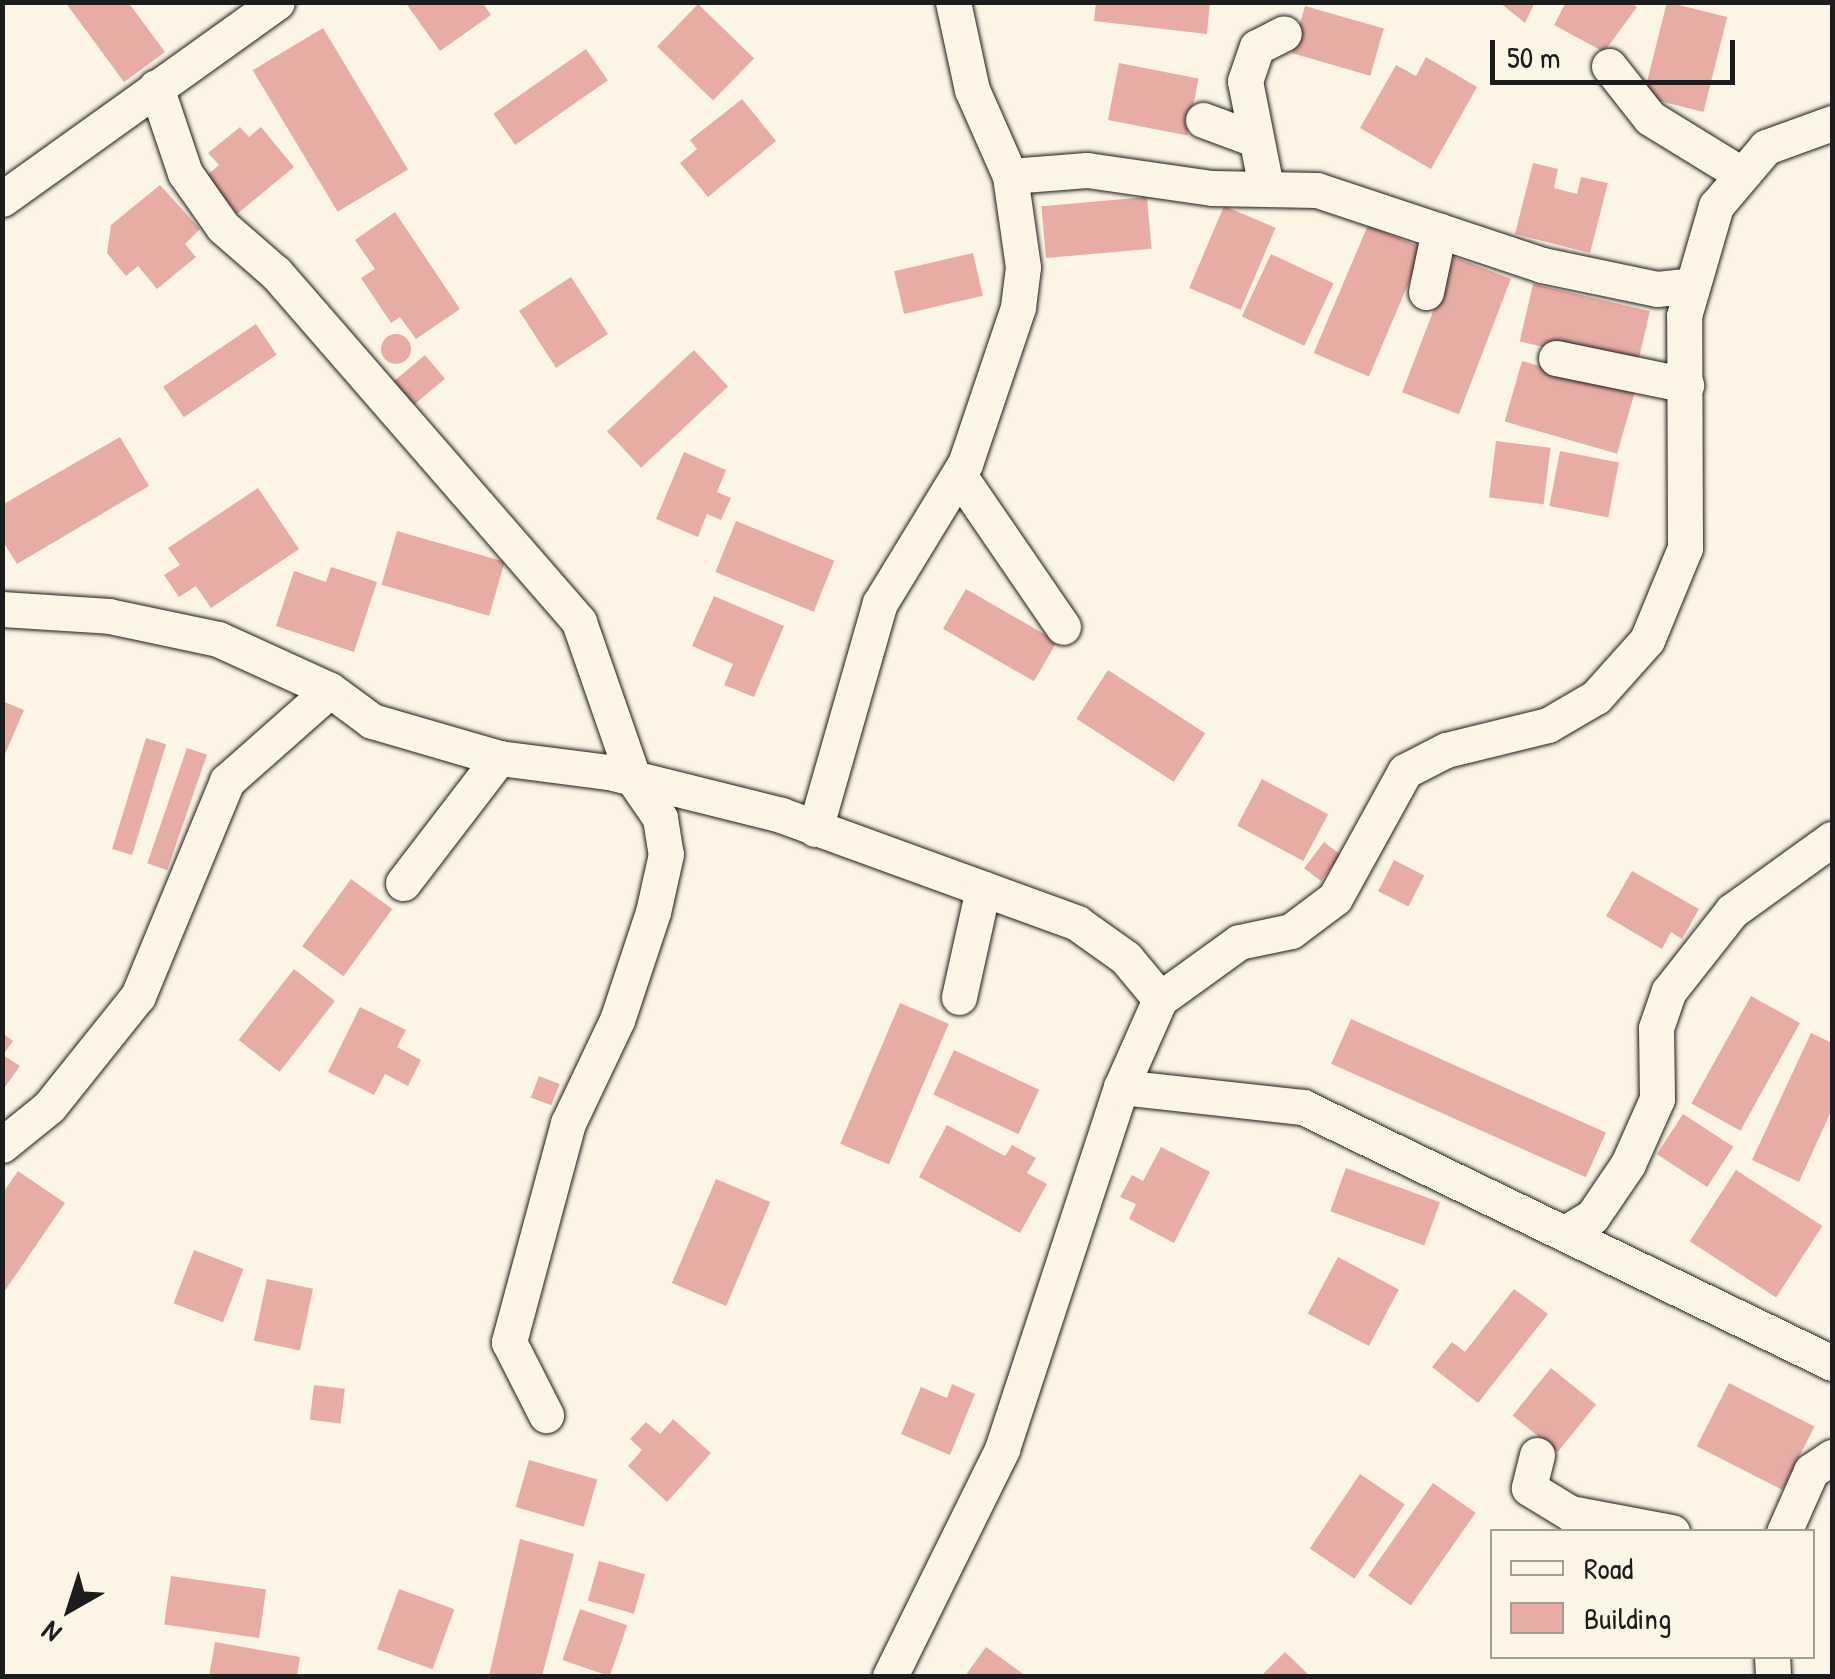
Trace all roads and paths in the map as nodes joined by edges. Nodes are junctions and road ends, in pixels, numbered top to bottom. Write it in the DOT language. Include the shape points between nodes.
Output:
graph roads {
  1 [pos="277,2"];
  2 [pos="953,2"];
  3 [pos="1284,33"];
  4 [pos="1610,66"];
  5 [pos="156,87"];
  6 [pos="1202,120"];
  7 [pos="1832,123"];
  8 [pos="1254,138"];
  9 [pos="1736,171"];
  10 [pos="1010,176"];
  11 [pos="1266,182"];
  12 [pos="2,199"];
  13 [pos="1439,230"];
  14 [pos="1688,286"];
  15 [pos="1426,292"];
  16 [pos="1556,358"];
  17 [pos="1686,385"];
  18 [pos="959,475"];
  19 [pos="2,608"];
  20 [pos="1062,627"];
  21 [pos="330,690"];
  22 [pos="499,758"];
  23 [pos="634,780"];
  24 [pos="814,830"];
  25 [pos="1832,839"];
  26 [pos="403,883"];
  27 [pos="983,889"];
  28 [pos="959,997"];
  29 [pos="1160,999"];
  30 [pos="1121,1087"];
  31 [pos="2,1145"];
  32 [pos="1570,1230"];
  33 [pos="1832,1362"];
  34 [pos="546,1415"];
  35 [pos="1537,1455"];
  36 [pos="1832,1457"];
  37 [pos="1656,1529"];
  38 [pos="1785,1529"];
  39 [pos="890,1676"];
  1 -- 5 [label="street"];
  2 -- 10 [label="street" via="972,90"];
  3 -- 8 [label="street" via="1257,47 1245,81"];
  4 -- 9 [label="street" via="1650,118"];
  5 -- 12 [label="street"];
  5 -- 23 [label="street" via="185,173 223,227 276,273 579,622"];
  6 -- 8 [label="street"];
  7 -- 9 [label="street" via="1766,147"];
  8 -- 11 [label="street"];
  9 -- 14 [label="street"];
  10 -- 11 [label="street" via="1088,170 1212,188"];
  10 -- 18 [label="street" via="1024,267 1018,307"];
  11 -- 13 [label="street" via="1388,208"];
  13 -- 14 [label="street" via="1542,265 1657,289"];
  13 -- 15 [label="street"];
  14 -- 17 [label="street"];
  16 -- 17 [label="street"];
  17 -- 29 [label="street" via="1685,548 1647,640 1596,697 1548,725 1446,750 1405,771 1335,898 1291,931 1238,942"];
  18 -- 20 [label="street"];
  18 -- 24 [label="street" via="880,603"];
  19 -- 21 [label="street" via="109,616 218,639"];
  21 -- 22 [label="street" via="372,721"];
  21 -- 31 [label="street" via="226,781 138,996 49,1106"];
  22 -- 23 [label="street"];
  22 -- 26 [label="street"];
  23 -- 24 [label="street"];
  23 -- 34 [label="street" via="663,836 653,912 617,1020 568,1123 509,1342"];
  24 -- 27 [label="street"];
  25 -- 32 [label="street" via="1732,911 1668,991 1656,1028 1657,1099 1628,1164 1592,1217"];
  27 -- 28 [label="street"];
  27 -- 29 [label="street" via="1077,923"];
  29 -- 30 [label="street"];
  30 -- 32 [label="street" via="1303,1107"];
  30 -- 39 [label="street" via="1002,1449"];
  32 -- 33 [label="street"];
  35 -- 37 [label="street" via="1529,1488 1570,1513"];
  36 -- 38 [label="street" via="1811,1471"];
}
